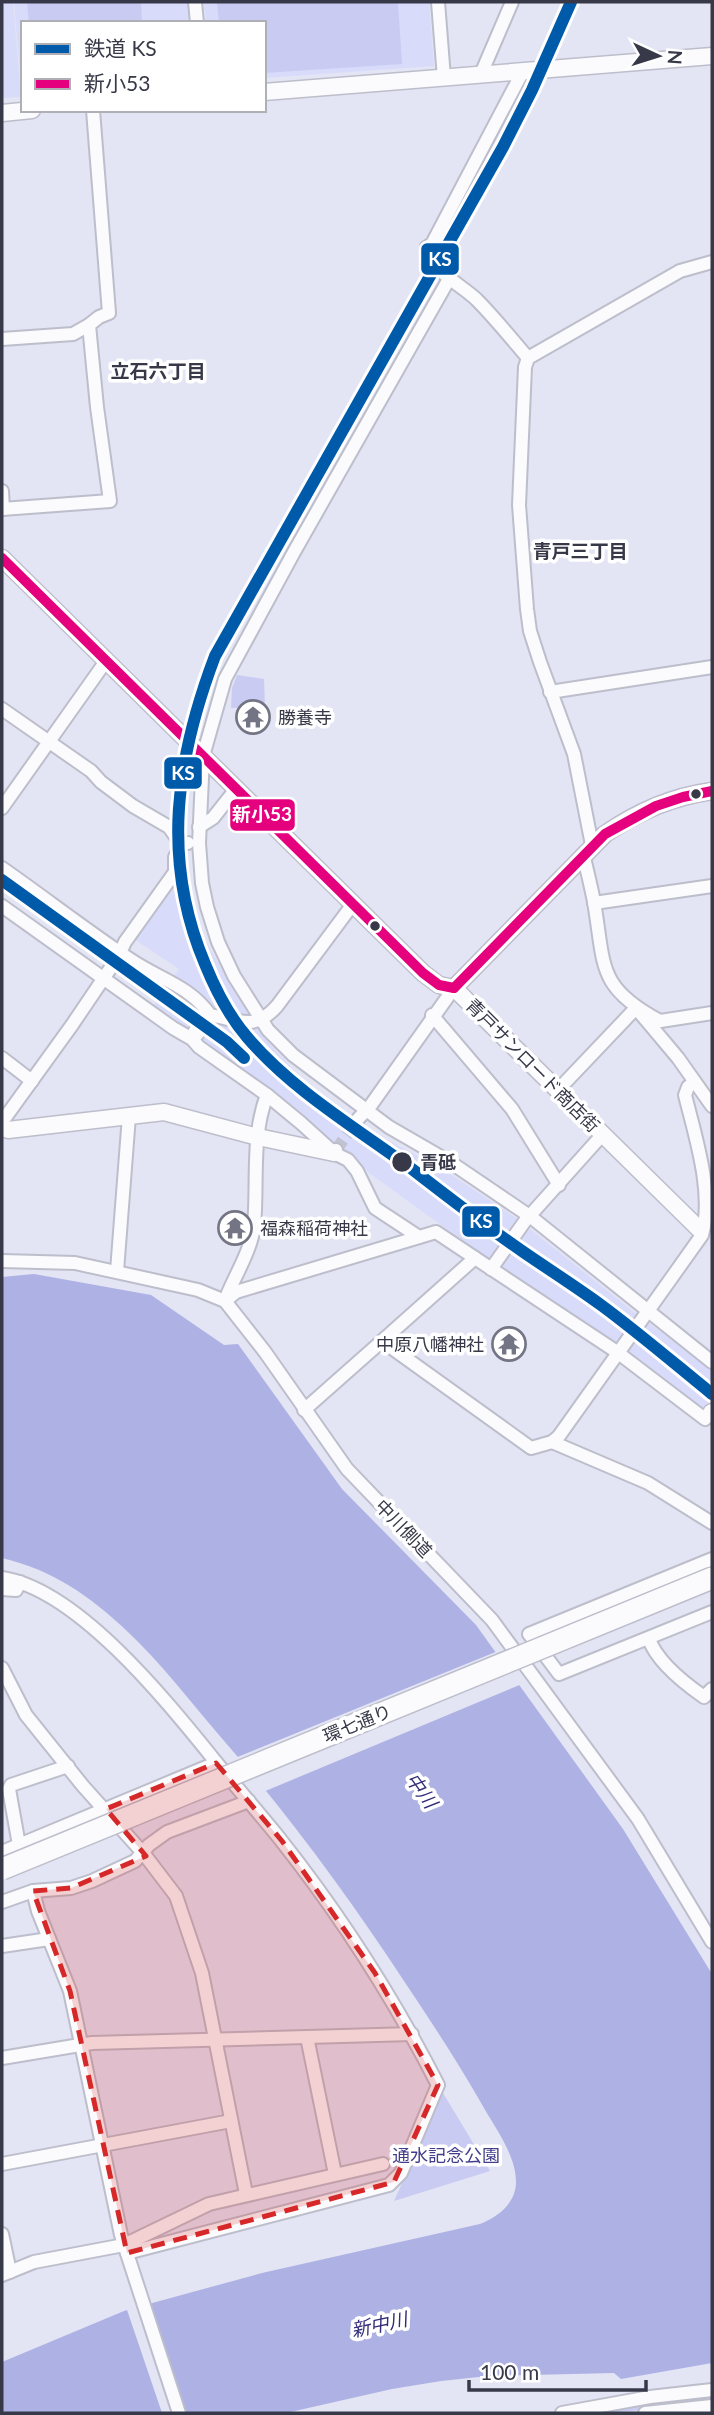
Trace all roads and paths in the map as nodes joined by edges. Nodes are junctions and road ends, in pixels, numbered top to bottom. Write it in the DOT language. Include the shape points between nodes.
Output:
graph roads {
  1 [pos="195,2"];
  2 [pos="438,2"];
  3 [pos="512,2"];
  4 [pos="197,21"];
  5 [pos="712,56"];
  6 [pos="523,71"];
  7 [pos="481,74"];
  8 [pos="444,78"];
  9 [pos="266,92"];
  10 [pos="21,111"];
  11 [pos="93,112"];
  12 [pos="2,113"];
  13 [pos="712,262"];
  14 [pos="449,279"];
  15 [pos="89,325"];
  16 [pos="2,339"];
  17 [pos="528,358"];
  18 [pos="2,491"];
  19 [pos="2,509"];
  20 [pos="2,558"];
  21 [pos="106,661"];
  22 [pos="712,667"];
  23 [pos="550,692"];
  24 [pos="2,709"];
  25 [pos="49,741"];
  26 [pos="203,756"];
  27 [pos="236,789"];
  28 [pos="712,791"];
  29 [pos="2,808"];
  30 [pos="199,827"];
  31 [pos="199,843"];
  32 [pos="181,844"];
  33 [pos="588,850"];
  34 [pos="2,868"];
  35 [pos="712,886"];
  36 [pos="594,903"];
  37 [pos="353,904"];
  38 [pos="2,906"];
  39 [pos="120,952"];
  40 [pos="104,978"];
  41 [pos="454,988"];
  42 [pos="636,1008"];
  43 [pos="712,1013"];
  44 [pos="208,1016"];
  45 [pos="432,1016"];
  46 [pos="262,1019"];
  47 [pos="654,1022"];
  48 [pos="194,1036"];
  49 [pos="2,1058"];
  50 [pos="32,1081"];
  51 [pos="694,1082"];
  52 [pos="558,1090"];
  53 [pos="267,1095"];
  54 [pos="712,1106"];
  55 [pos="361,1115"];
  56 [pos="129,1116"];
  57 [pos="2,1122"];
  58 [pos="2,1128"];
  59 [pos="603,1134"];
  60 [pos="258,1137"];
  61 [pos="335,1151"];
  62 [pos="708,1178"];
  63 [pos="559,1185"];
  64 [pos="531,1217"];
  65 [pos="701,1232"];
  66 [pos="419,1237"];
  67 [pos="712,1247"];
  68 [pos="474,1258"];
  69 [pos="2,1261"];
  70 [pos="491,1269"];
  71 [pos="117,1272"];
  72 [pos="225,1301"];
  73 [pos="647,1312"];
  74 [pos="382,1341"];
  75 [pos="617,1352"];
  76 [pos="712,1362"];
  77 [pos="304,1410"];
  78 [pos="711,1415"];
  79 [pos="552,1442"];
  80 [pos="712,1523"];
  81 [pos="712,1559"];
  82 [pos="2,1578"];
  83 [pos="712,1578"];
  84 [pos="20,1582"];
  85 [pos="2,1589"];
  86 [pos="712,1592"];
  87 [pos="712,1612"];
  88 [pos="649,1639"];
  89 [pos="2,1668"];
  90 [pos="712,1689"];
  91 [pos="216,1762"];
  92 [pos="68,1766"];
  93 [pos="249,1801"];
  94 [pos="7,1805"];
  95 [pos="106,1809"];
  96 [pos="19,1845"];
  97 [pos="2,1852"];
  98 [pos="144,1854"];
  99 [pos="2,1870"];
  100 [pos="2,1883"];
  101 [pos="33,1891"];
  102 [pos="2,1902"];
  103 [pos="49,1938"];
  104 [pos="712,1942"];
  105 [pos="2,1946"];
  106 [pos="412,2034"];
  107 [pos="307,2038"];
  108 [pos="216,2040"];
  109 [pos="82,2045"];
  110 [pos="2,2058"];
  111 [pos="231,2120"];
  112 [pos="101,2145"];
  113 [pos="2,2164"];
  114 [pos="383,2164"];
  115 [pos="335,2174"];
  116 [pos="246,2194"];
  117 [pos="2,2234"];
  118 [pos="126,2252"];
  119 [pos="6,2274"];
  120 [pos="712,2390"];
  121 [pos="712,2406"];
  122 [pos="179,2413"];
  123 [pos="562,2413"];
  124 [pos="645,2413"];
  1 -- 4 [label="street"];
  2 -- 8 [label="street"];
  3 -- 7 [label="street"];
  5 -- 6 [label="street"];
  6 -- 7 [label="street"];
  6 -- 14 [label="street" via="427,247"];
  7 -- 8 [label="street"];
  8 -- 9 [label="street"];
  10 -- 12 [label="street"];
  11 -- 15 [label="street" via="109,313"];
  13 -- 17 [label="street" via="680,271"];
  14 -- 17 [label="street" via="475,299"];
  14 -- 26 [label="street" via="244,641 225,680"];
  15 -- 16 [label="street" via="74,334"];
  15 -- 19 [label="street" via="110,501"];
  17 -- 23 [label="street" via="519,505 528,620"];
  18 -- 19 [label="street"];
  20 -- 21 [label="street, 青戸サンロード商店街"];
  21 -- 25 [label="street"];
  21 -- 26 [label="street, 青戸サンロード商店街"];
  22 -- 23 [label="street"];
  23 -- 33 [label="street" via="574,754"];
  24 -- 25 [label="street"];
  25 -- 29 [label="street"];
  25 -- 32 [label="street" via="169,827"];
  26 -- 27 [label="street, 青戸サンロード商店街"];
  26 -- 30 [label="street"];
  27 -- 30 [label="street" via="213,818"];
  27 -- 37 [label="street, 青戸サンロード商店街"];
  28 -- 33 [label="street" via="662,802 627,819"];
  30 -- 31 [label="street"];
  31 -- 32 [label="street"];
  31 -- 46 [label="street" via="212,924 234,976"];
  32 -- 39 [label="street" via="175,872"];
  33 -- 36 [label="street"];
  33 -- 41 [label="street"];
  34 -- 39 [label="street"];
  35 -- 36 [label="street"];
  36 -- 42 [label="street" via="603,967 614,987"];
  37 -- 41 [label="street, 青戸サンロード商店街" via="423,973 439,985"];
  37 -- 46 [label="street" via="277,1006"];
  38 -- 40 [label="street"];
  39 -- 40 [label="street"];
  39 -- 44 [label="street" via="200,1001"];
  40 -- 48 [label="street" via="173,1028"];
  40 -- 50 [label="street"];
  41 -- 45 [label="street"];
  41 -- 52 [label="street, 青戸サンロード商店街"];
  42 -- 47 [label="street"];
  42 -- 52 [label="street"];
  43 -- 47 [label="street"];
  44 -- 46 [label="street" via="251,1024"];
  44 -- 48 [label="street"];
  45 -- 55 [label="street"];
  45 -- 63 [label="street" via="512,1110"];
  46 -- 55 [label="street" via="268,1030"];
  47 -- 51 [label="street"];
  48 -- 53 [label="street" via="200,1047"];
  49 -- 50 [label="street"];
  50 -- 57 [label="street"];
  51 -- 54 [label="street"];
  51 -- 62 [label="street" via="685,1095"];
  52 -- 59 [label="street, 青戸サンロード商店街"];
  53 -- 60 [label="street"];
  53 -- 61 [label="street"];
  55 -- 64 [label="street" via="453,1164"];
  56 -- 58 [label="street"];
  56 -- 60 [label="street" via="169,1113"];
  56 -- 71 [label="street"];
  59 -- 63 [label="street"];
  59 -- 65 [label="street, 青戸サンロード商店街"];
  60 -- 61 [label="street"];
  60 -- 72 [label="street" via="253,1228"];
  61 -- 66 [label="street" via="357,1171 375,1208"];
  62 -- 65 [label="street" via="708,1213"];
  63 -- 64 [label="street"];
  64 -- 70 [label="street"];
  64 -- 73 [label="street"];
  65 -- 67 [label="street"];
  65 -- 73 [label="street"];
  66 -- 68 [label="street" via="436,1232"];
  66 -- 72 [label="street" via="236,1292"];
  68 -- 70 [label="street"];
  68 -- 74 [label="street"];
  69 -- 71 [label="street" via="75,1263"];
  70 -- 75 [label="street"];
  71 -- 72 [label="street"];
  72 -- 77 [label="street, 中川側道"];
  73 -- 75 [label="street"];
  73 -- 76 [label="street"];
  74 -- 77 [label="street"];
  74 -- 79 [label="street" via="531,1447"];
  75 -- 78 [label="street" via="705,1419"];
  75 -- 79 [label="street"];
  77 -- 104 [label="street, 中川側道" via="358,1481 492,1620 638,1819"];
  79 -- 80 [label="street" via="648,1483"];
  81 -- 88 [label="street" via="529,1634 559,1674"];
  82 -- 84 [label="street"];
  83 -- 99 [label="main road, 環七通り, bridge"];
  84 -- 85 [label="street" via="16,1590"];
  84 -- 91 [label="street" via="66,1607 114,1647"];
  86 -- 100 [label="main road, 環七通り"];
  87 -- 88 [label="street"];
  88 -- 90 [label="street" via="653,1651 696,1691 704,1697"];
  89 -- 92 [label="street" via="26,1715"];
  91 -- 93 [label="street"];
  91 -- 95 [label="street"];
  92 -- 94 [label="street" via="11,1785"];
  92 -- 95 [label="street"];
  93 -- 98 [label="street" via="167,1832"];
  93 -- 106 [label="street" via="375,1973"];
  94 -- 96 [label="street"];
  95 -- 96 [label="street"];
  95 -- 98 [label="street"];
  96 -- 97 [label="street"];
  98 -- 101 [label="street" via="92,1881"];
  98 -- 108 [label="street" via="176,1896 202,1973"];
  101 -- 102 [label="street"];
  101 -- 103 [label="street"];
  103 -- 105 [label="street"];
  103 -- 109 [label="street" via="70,1992"];
  106 -- 107 [label="street"];
  106 -- 118 [label="street" via="438,2085 394,2182"];
  107 -- 108 [label="street"];
  107 -- 115 [label="street"];
  108 -- 109 [label="street"];
  108 -- 111 [label="street"];
  109 -- 110 [label="street"];
  109 -- 112 [label="street"];
  111 -- 112 [label="street"];
  111 -- 116 [label="street"];
  112 -- 113 [label="street"];
  112 -- 118 [label="street"];
  114 -- 115 [label="street"];
  115 -- 116 [label="street"];
  116 -- 118 [label="street" via="209,2204"];
  117 -- 119 [label="street"];
  118 -- 119 [label="street" via="34,2262"];
  118 -- 122 [label="street"];
  120 -- 123 [label="street"];
  121 -- 124 [label="street"];
}
